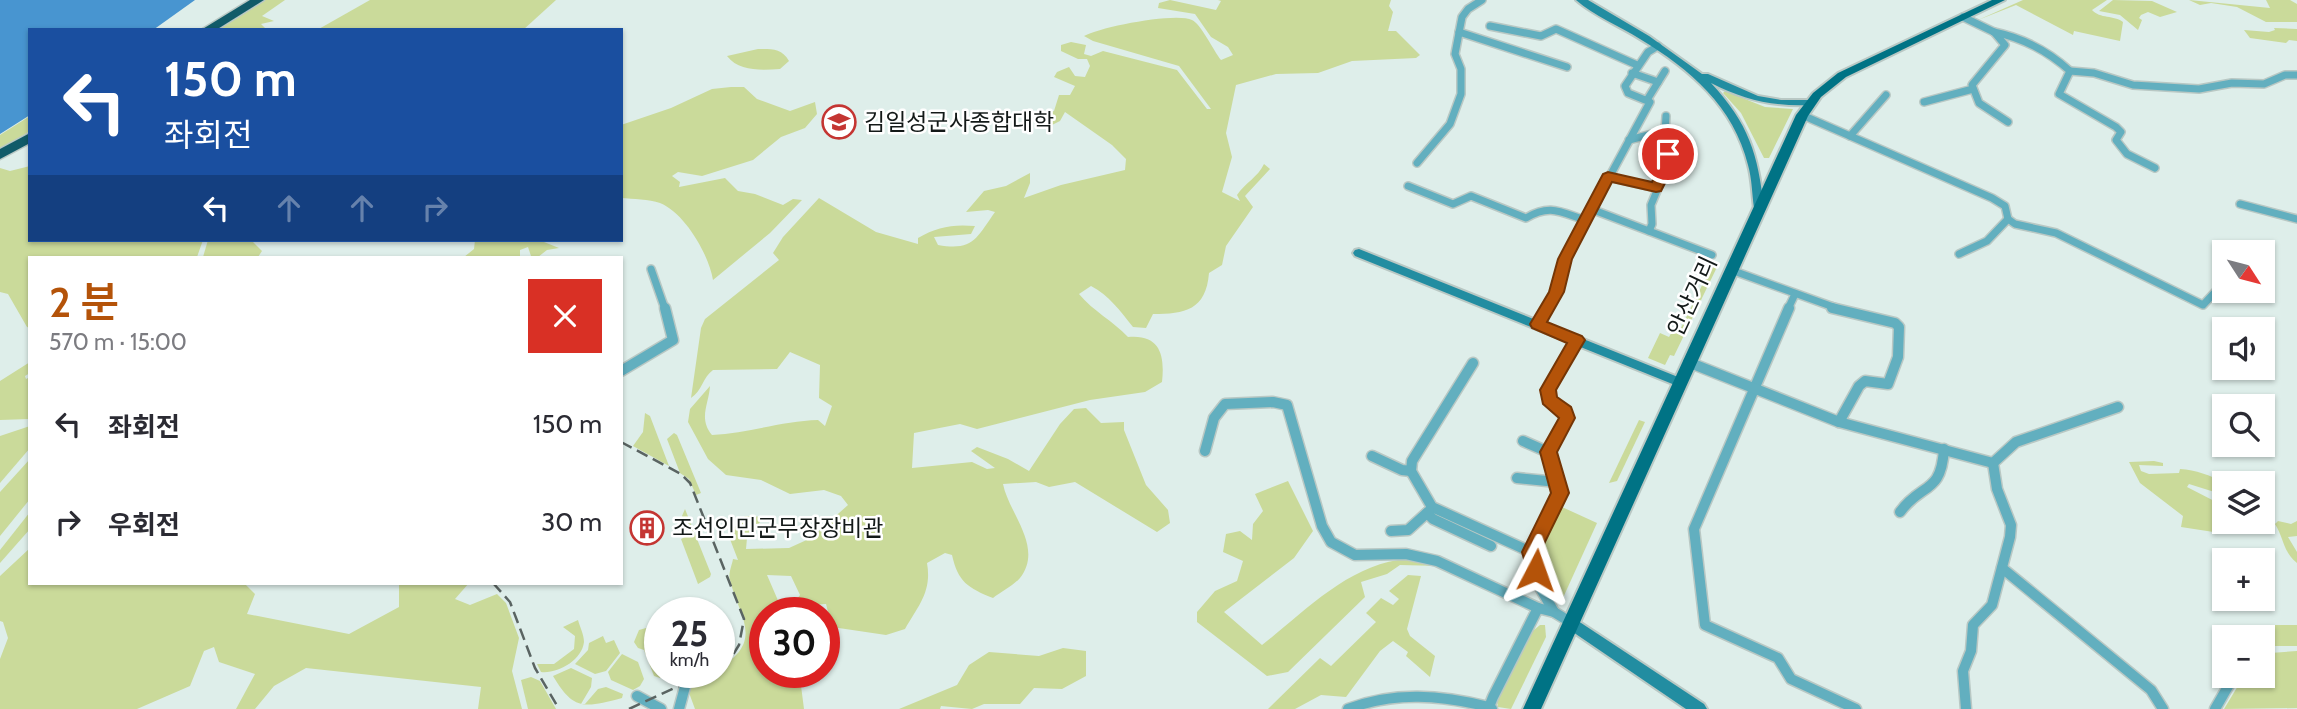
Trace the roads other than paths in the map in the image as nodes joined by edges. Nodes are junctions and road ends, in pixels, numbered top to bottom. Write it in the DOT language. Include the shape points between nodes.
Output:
graph roads {
  1 [pos="258,0"];
  2 [pos="1482,0"];
  3 [pos="1581,0"];
  4 [pos="2000,0"];
  5 [pos="1963,17"];
  6 [pos="1490,26"];
  7 [pos="210,28"];
  8 [pos="1459,32"];
  9 [pos="1994,32"];
  10 [pos="1658,46"];
  11 [pos="1637,65"];
  12 [pos="1567,67"];
  13 [pos="1665,71"];
  14 [pos="2070,71"];
  15 [pos="1632,73"];
  16 [pos="1698,73"];
  17 [pos="2297,75"];
  18 [pos="1658,82"];
  19 [pos="1973,89"];
  20 [pos="1886,95"];
  21 [pos="1647,100"];
  22 [pos="1812,102"];
  23 [pos="1924,102"];
  24 [pos="1802,115"];
  25 [pos="1667,116"];
  26 [pos="2008,122"];
  27 [pos="1665,136"];
  28 [pos="1850,136"];
  29 [pos="28,138"];
  30 [pos="1629,140"];
  31 [pos="0,155"];
  32 [pos="1417,163"];
  33 [pos="2155,168"];
  34 [pos="1608,177"];
  35 [pos="1408,186"];
  36 [pos="1656,188"];
  37 [pos="2239,204"];
  38 [pos="1759,208"];
  39 [pos="1591,209"];
  40 [pos="2008,219"];
  41 [pos="2297,219"];
  42 [pos="1585,220"];
  43 [pos="1649,231"];
  44 [pos="1359,253"];
  45 [pos="1959,254"];
  46 [pos="1712,255"];
  47 [pos="651,269"];
  48 [pos="1731,270"];
  49 [pos="1795,293"];
  50 [pos="2212,295"];
  51 [pos="1538,324"];
  52 [pos="1577,340"];
  53 [pos="1688,362"];
  54 [pos="1473,363"];
  55 [pos="623,370"];
  56 [pos="1679,382"];
  57 [pos="1754,389"];
  58 [pos="2118,407"];
  59 [pos="1839,422"];
  60 [pos="1523,441"];
  61 [pos="1944,449"];
  62 [pos="1205,451"];
  63 [pos="1548,452"];
  64 [pos="1372,456"];
  65 [pos="1993,463"];
  66 [pos="1411,471"];
  67 [pos="1517,478"];
  68 [pos="1557,482"];
  69 [pos="1430,510"];
  70 [pos="1900,512"];
  71 [pos="1391,531"];
  72 [pos="1491,546"];
  73 [pos="1531,552"];
  74 [pos="2002,568"];
  75 [pos="1538,608"];
  76 [pos="1554,611"];
  77 [pos="1572,622"];
  78 [pos="684,688"];
  79 [pos="2227,688"];
  80 [pos="637,695"];
  81 [pos="677,708"];
  82 [pos="1354,708"];
  83 [pos="1491,708"];
  84 [pos="661,709"];
  85 [pos="1532,709"];
  86 [pos="1699,709"];
  87 [pos="1856,709"];
  88 [pos="1966,709"];
  89 [pos="2163,709"];
  90 [pos="2215,709"];
  1 -- 7 [label="highway"];
  2 -- 8 [label="street" via="1462,17"];
  3 -- 10 [label="main road"];
  4 -- 5 [label="main road, 안산거리"];
  5 -- 9 [label="street"];
  5 -- 22 [label="main road, 안산거리" via="1857,66"];
  6 -- 11 [label="street" via="1541,36 1556,29"];
  8 -- 12 [label="street"];
  8 -- 32 [label="street" via="1455,54 1461,69 1461,94 1447,130"];
  9 -- 14 [label="street" via="2022,40"];
  9 -- 19 [label="street" via="2005,45"];
  10 -- 11 [label="street"];
  10 -- 16 [label="main road"];
  11 -- 15 [label="street"];
  13 -- 18 [label="street"];
  14 -- 17 [label="street" via="2133,85 2199,89 2264,84"];
  14 -- 33 [label="street" via="2059,94 2116,127 2121,132 2117,145"];
  15 -- 18 [label="street"];
  15 -- 21 [label="street" via="1625,86 1629,93"];
  16 -- 22 [label="main road" via="1761,102"];
  16 -- 38 [label="main road" via="1745,136 1759,185"];
  18 -- 21 [label="street"];
  19 -- 23 [label="street"];
  19 -- 26 [label="street" via="1978,103"];
  20 -- 28 [label="street"];
  21 -- 30 [label="street" via="1650,102"];
  22 -- 24 [label="main road, 안산거리"];
  24 -- 28 [label="street"];
  24 -- 38 [label="main road, 안산거리"];
  25 -- 27 [label="street"];
  27 -- 30 [label="street"];
  27 -- 36 [label="street" via="1664,149 1671,157"];
  28 -- 40 [label="street" via="1992,198 2005,206"];
  29 -- 31 [label="highway"];
  30 -- 34 [label="street"];
  34 -- 36 [label="street"];
  34 -- 39 [label="street"];
  35 -- 42 [label="street" via="1452,204 1471,196 1526,218 1549,209"];
  36 -- 43 [label="street"];
  37 -- 41 [label="street"];
  38 -- 48 [label="main road, 안산거리"];
  39 -- 42 [label="street"];
  39 -- 43 [label="street"];
  40 -- 45 [label="street" via="1987,241"];
  40 -- 50 [label="street" via="2056,233 2203,305"];
  42 -- 51 [label="street"];
  43 -- 46 [label="street"];
  44 -- 51 [label="main road"];
  47 -- 55 [label="street" via="673,340"];
  48 -- 49 [label="street"];
  48 -- 53 [label="main road, 안산거리"];
  49 -- 57 [label="street"];
  49 -- 59 [label="street" via="1899,327 1898,357 1888,384 1865,381"];
  51 -- 52 [label="main road"];
  52 -- 56 [label="main road"];
  52 -- 63 [label="street" via="1549,385 1549,400 1567,415"];
  53 -- 56 [label="main road, 안산거리"];
  53 -- 57 [label="street"];
  54 -- 66 [label="street" via="1412,461"];
  56 -- 77 [label="main road, 안산거리"];
  57 -- 59 [label="street"];
  57 -- 87 [label="street" via="1694,529 1705,625 1778,658 1791,679"];
  58 -- 65 [label="street" via="2016,442"];
  59 -- 61 [label="street"];
  60 -- 63 [label="street"];
  61 -- 65 [label="street"];
  61 -- 70 [label="street" via="1944,466 1936,483"];
  62 -- 75 [label="street" via="1214,418 1225,404 1287,405 1322,526 1331,542 1355,555 1406,554 1437,561"];
  63 -- 68 [label="street"];
  64 -- 66 [label="street"];
  65 -- 74 [label="street" via="2011,525"];
  66 -- 69 [label="street"];
  67 -- 68 [label="street"];
  68 -- 73 [label="street" via="1558,500"];
  69 -- 71 [label="street" via="1413,528"];
  69 -- 72 [label="street" via="1433,519"];
  69 -- 73 [label="street"];
  73 -- 76 [label="street" via="1541,589"];
  74 -- 88 [label="street" via="1992,604 1973,625 1963,671"];
  74 -- 89 [label="street" via="2151,690"];
  75 -- 76 [label="street"];
  75 -- 83 [label="street"];
  76 -- 77 [label="street"];
  77 -- 85 [label="main road, 안산거리"];
  77 -- 86 [label="main road"];
  78 -- 81 [label="street"];
  79 -- 90 [label="street"];
  80 -- 84 [label="street"];
  82 -- 83 [label="street" via="1391,697 1444,697"];
}
